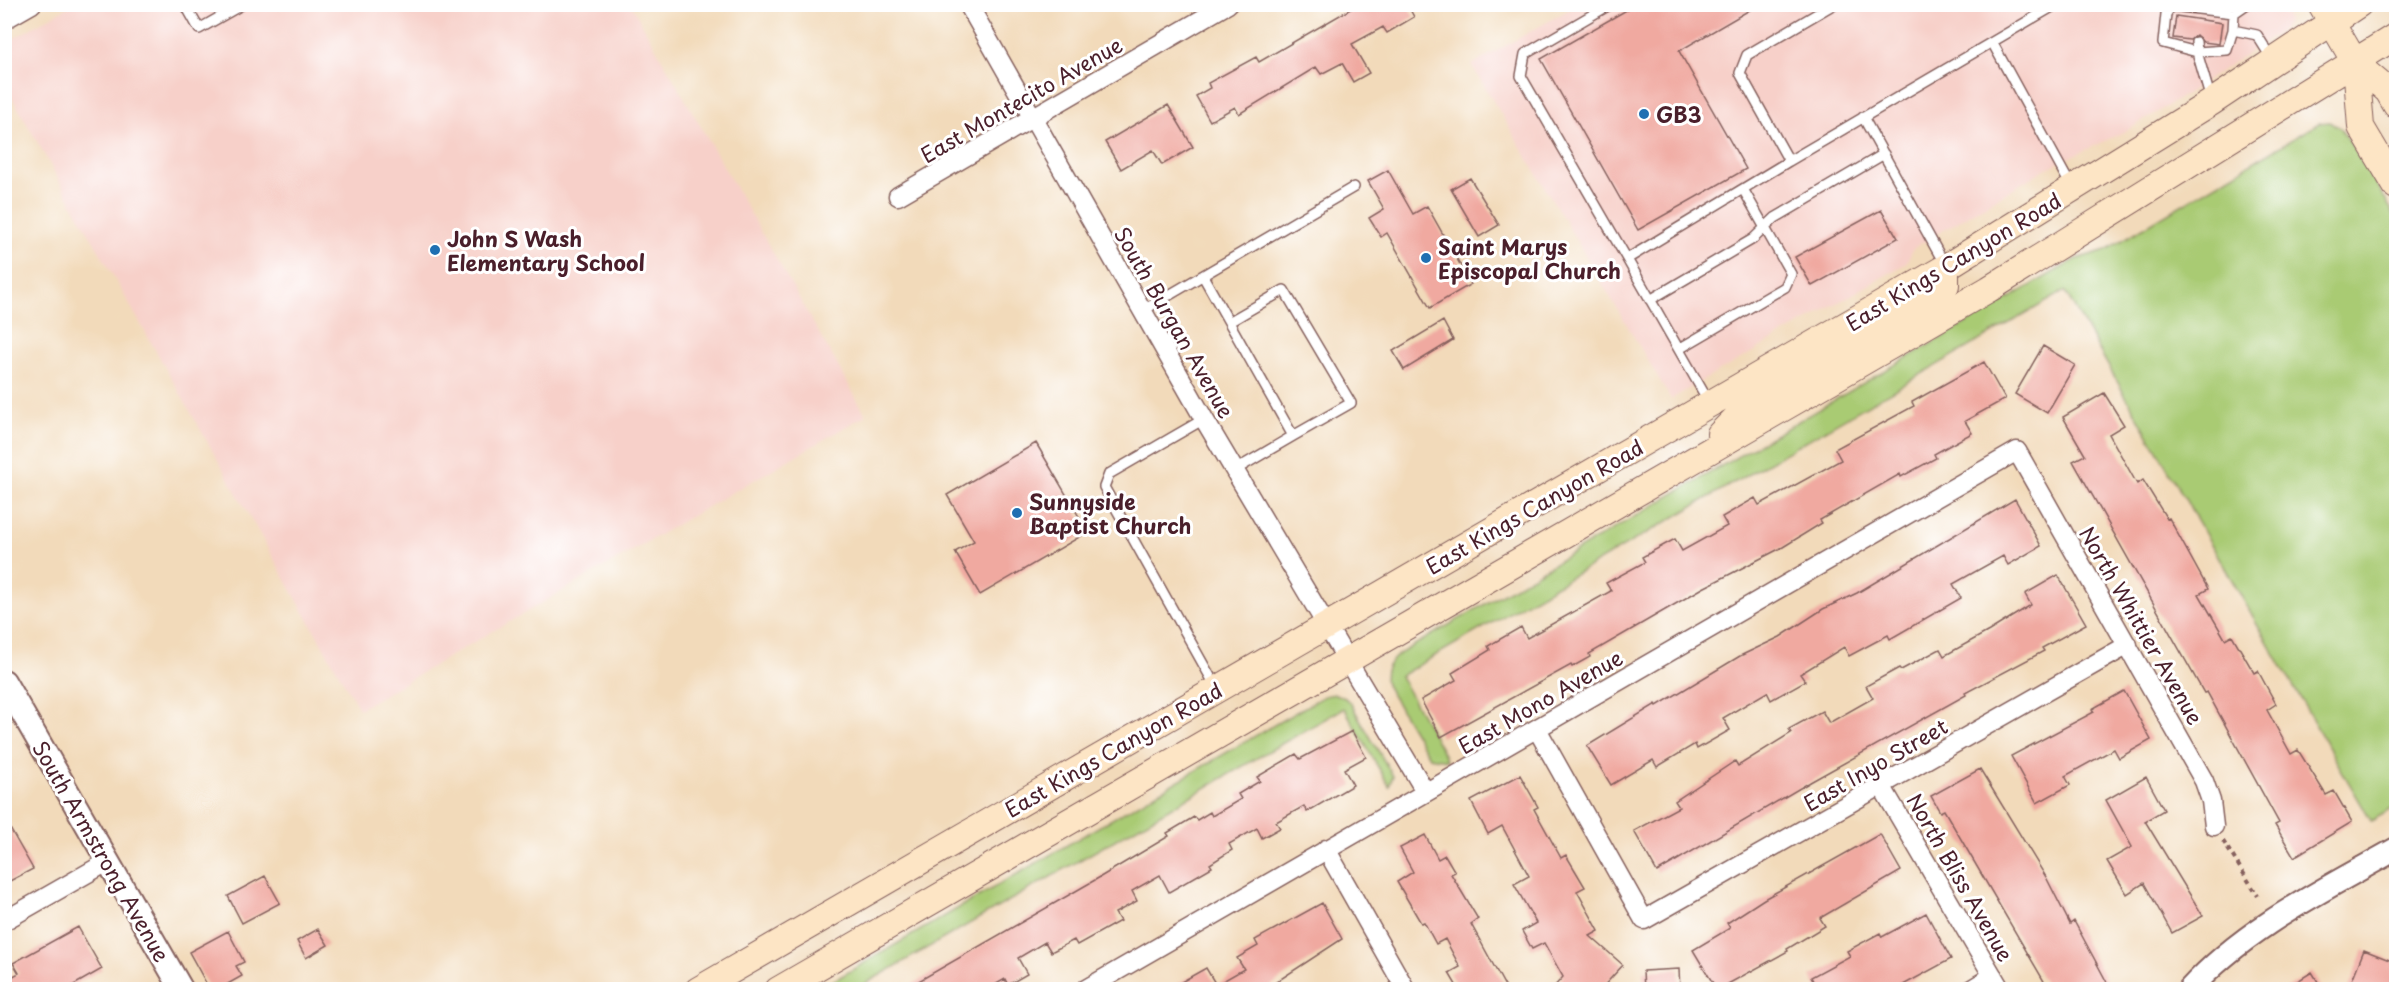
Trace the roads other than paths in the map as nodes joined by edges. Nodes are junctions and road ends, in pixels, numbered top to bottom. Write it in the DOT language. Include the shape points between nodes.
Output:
graph roads {
  1 [pos="32,4"];
  2 [pos="185,4"];
  3 [pos="243,4"];
  4 [pos="968,4"];
  5 [pos="1228,4"];
  6 [pos="1611,4"];
  7 [pos="1834,4"];
  8 [pos="2057,4"];
  9 [pos="2247,4"];
  10 [pos="2359,4"];
  11 [pos="2201,9"];
  12 [pos="2234,13"];
  13 [pos="2326,13"];
  14 [pos="4,20"];
  15 [pos="2200,20"];
  16 [pos="2233,30"];
  17 [pos="2397,36"];
  18 [pos="1992,42"];
  19 [pos="2197,47"];
  20 [pos="2273,61"];
  21 [pos="2356,64"];
  22 [pos="2212,102"];
  23 [pos="2397,105"];
  24 [pos="1032,117"];
  25 [pos="1863,117"];
  26 [pos="1884,154"];
  27 [pos="1789,161"];
  28 [pos="2397,186"];
  29 [pos="1353,188"];
  30 [pos="1743,189"];
  31 [pos="2073,189"];
  32 [pos="898,196"];
  33 [pos="1765,227"];
  34 [pos="1627,259"];
  35 [pos="1946,267"];
  36 [pos="1203,276"];
  37 [pos="1650,300"];
  38 [pos="1142,311"];
  39 [pos="1229,322"];
  40 [pos="1679,349"];
  41 [pos="1710,404"];
  42 [pos="1204,419"];
  43 [pos="1293,436"];
  44 [pos="2017,452"];
  45 [pos="1696,458"];
  46 [pos="1235,470"];
  47 [pos="1329,625"];
  48 [pos="2128,645"];
  49 [pos="1349,659"];
  50 [pos="4,681"];
  51 [pos="1217,689"];
  52 [pos="1537,729"];
  53 [pos="1882,787"];
  54 [pos="1425,791"];
  55 [pos="2214,826"];
  56 [pos="1326,849"];
  57 [pos="2397,849"];
  58 [pos="109,861"];
  59 [pos="4,921"];
  60 [pos="1997,983"];
  61 [pos="182,990"];
  62 [pos="698,990"];
  63 [pos="777,990"];
  64 [pos="1084,990"];
  65 [pos="1406,990"];
  66 [pos="1970,990"];
  67 [pos="2189,990"];
  1 -- 14 [label="street"];
  2 -- 3 [label="lane" via="199,29"];
  4 -- 24 [label="street, South Burgan Avenue"];
  5 -- 24 [label="street, East Montecito Avenue"];
  6 -- 34 [label="lane" via="1525,54 1521,76"];
  7 -- 27 [label="lane" via="1747,55 1740,74"];
  8 -- 18 [label="lane"];
  9 -- 12 [label="lane"];
  10 -- 13 [label="main road, East Kings Canyon Road"];
  11 -- 12 [label="lane"];
  11 -- 15 [label="lane"];
  11 -- 19 [label="lane" via="2172,6 2166,14 2163,43"];
  12 -- 16 [label="lane"];
  13 -- 20 [label="main road, East Kings Canyon Road"];
  13 -- 21 [label="main road"];
  16 -- 19 [label="lane" via="2227,50"];
  16 -- 20 [label="lane" via="2257,35"];
  17 -- 21 [label="main road, East Kings Canyon Road"];
  18 -- 25 [label="lane"];
  18 -- 31 [label="lane"];
  19 -- 22 [label="lane"];
  20 -- 22 [label="main road, East Kings Canyon Road"];
  21 -- 23 [label="main road" via="2388,90"];
  21 -- 28 [label="main road" via="2361,127"];
  21 -- 45 [label="main road, East Kings Canyon Road" via="1989,289"];
  22 -- 31 [label="main road, East Kings Canyon Road"];
  24 -- 32 [label="street, East Montecito Avenue"];
  24 -- 38 [label="street, South Burgan Avenue"];
  25 -- 26 [label="lane"];
  25 -- 27 [label="lane"];
  26 -- 33 [label="lane"];
  26 -- 35 [label="lane"];
  27 -- 30 [label="lane"];
  29 -- 36 [label="lane"];
  30 -- 33 [label="lane"];
  30 -- 34 [label="lane"];
  31 -- 35 [label="main road, East Kings Canyon Road"];
  33 -- 37 [label="lane" via="1753,239"];
  33 -- 40 [label="lane" via="1791,274 1785,287"];
  34 -- 37 [label="lane"];
  35 -- 41 [label="main road, East Kings Canyon Road"];
  35 -- 45 [label="main road" via="1946,285 1929,303 1749,405"];
  36 -- 38 [label="lane"];
  36 -- 39 [label="lane"];
  37 -- 40 [label="lane"];
  38 -- 42 [label="street, South Burgan Avenue"];
  39 -- 43 [label="lane"];
  39 -- 43 [label="lane" via="1284,290 1350,403"];
  40 -- 41 [label="lane"];
  41 -- 47 [label="main road, East Kings Canyon Road"];
  42 -- 46 [label="street, South Burgan Avenue"];
  42 -- 51 [label="lane" via="1109,474 1104,487"];
  43 -- 46 [label="lane"];
  44 -- 48 [label="street, North Whittier Avenue"];
  44 -- 52 [label="street, East Mono Avenue"];
  45 -- 49 [label="main road, East Kings Canyon Road"];
  46 -- 47 [label="street, South Burgan Avenue"];
  47 -- 49 [label="street, South Burgan Avenue"];
  47 -- 51 [label="main road, East Kings Canyon Road"];
  48 -- 53 [label="street, East Inyo Street"];
  48 -- 55 [label="street, North Whittier Avenue" via="2204,781"];
  49 -- 54 [label="street, South Burgan Avenue"];
  49 -- 63 [label="main road, East Kings Canyon Road"];
  50 -- 58 [label="street, South Armstrong Avenue"];
  51 -- 62 [label="main road, East Kings Canyon Road"];
  52 -- 53 [label="street, East Inyo Street" via="1644,920"];
  52 -- 54 [label="street, East Mono Avenue"];
  53 -- 60 [label="street, North Bliss Avenue"];
  54 -- 56 [label="street, East Mono Avenue"];
  56 -- 64 [label="street, East Mono Avenue"];
  56 -- 65 [label="street"];
  57 -- 67 [label="street" via="2242,940"];
  58 -- 59 [label="street"];
  58 -- 61 [label="street, South Armstrong Avenue"];
  60 -- 66 [label="street"];
}
